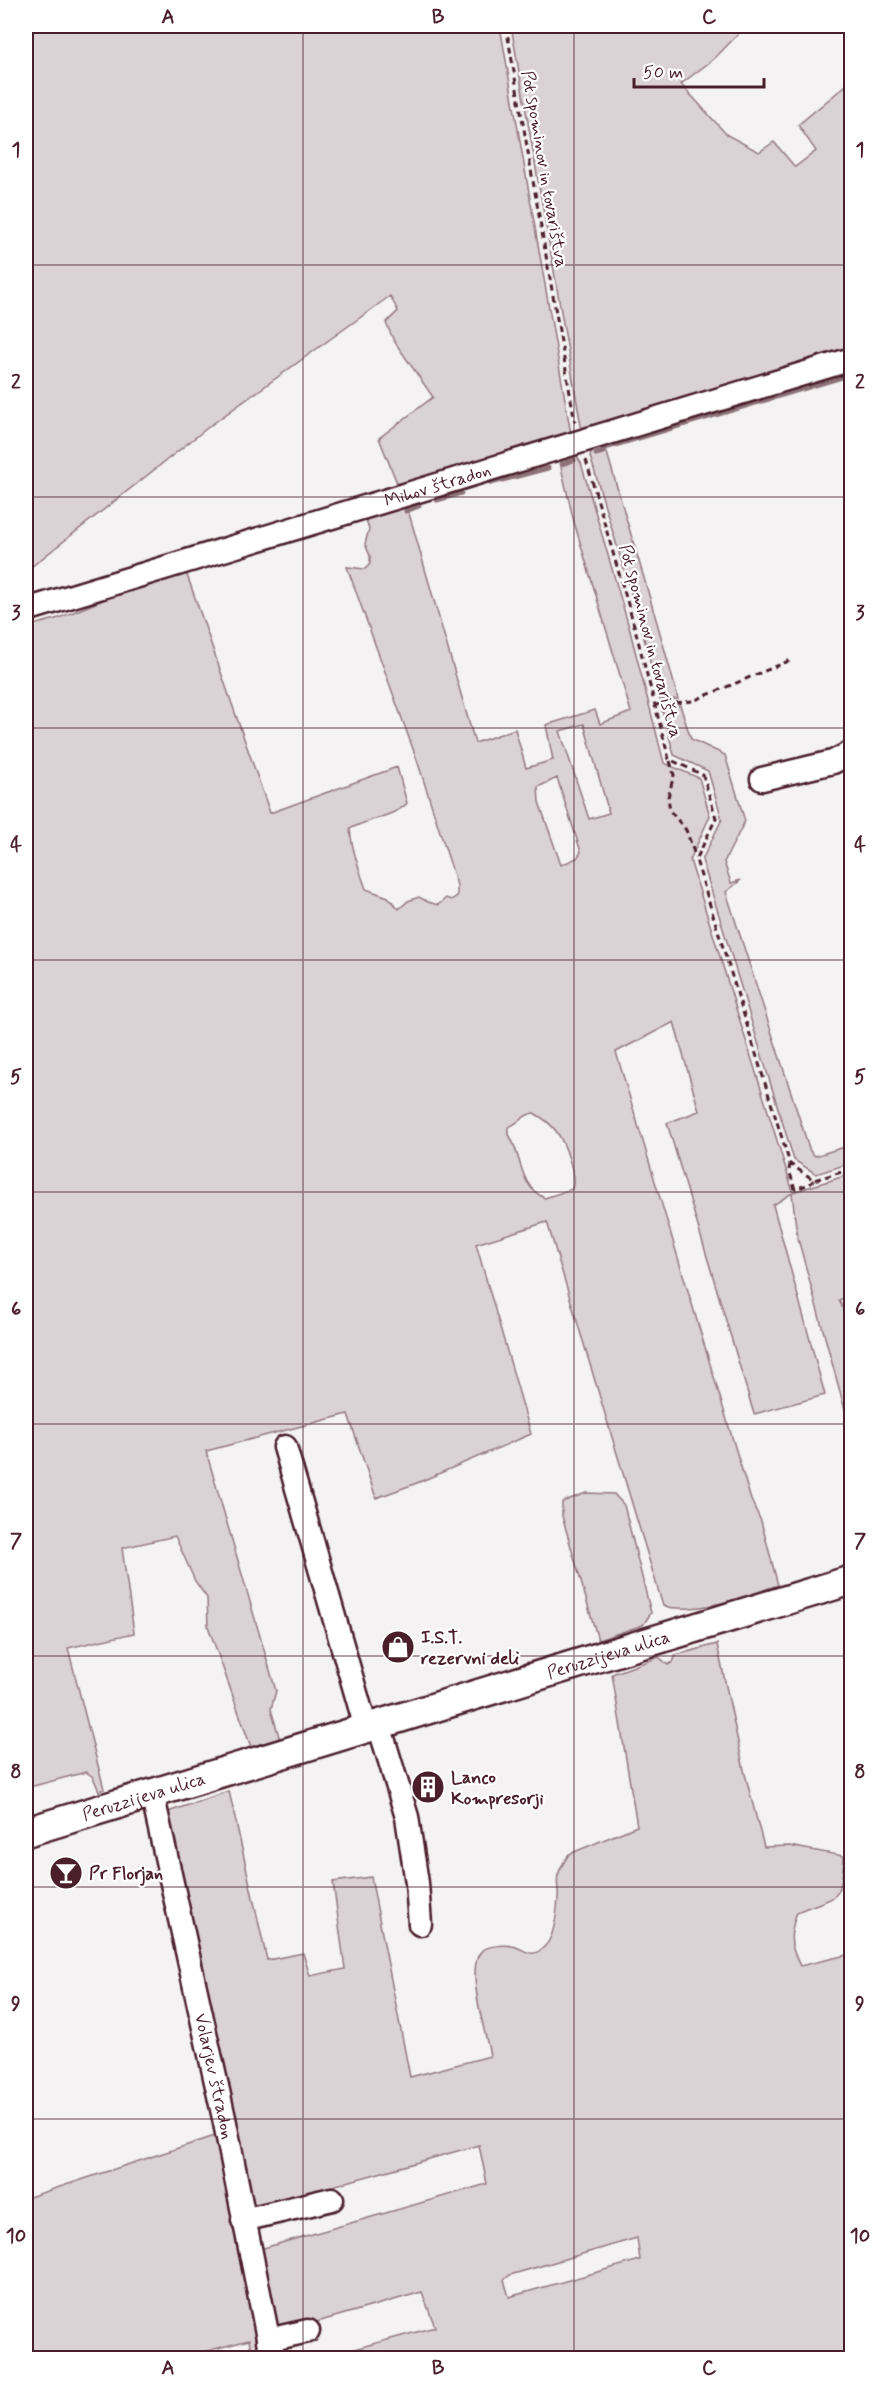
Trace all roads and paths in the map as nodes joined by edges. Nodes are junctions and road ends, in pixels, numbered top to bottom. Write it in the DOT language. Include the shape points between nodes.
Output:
graph roads {
  1 [pos="506,26"];
  2 [pos="852,359"];
  3 [pos="580,443"];
  4 [pos="26,610"];
  5 [pos="791,660"];
  6 [pos="655,705"];
  7 [pos="852,752"];
  8 [pos="669,759"];
  9 [pos="762,779"];
  10 [pos="696,860"];
  11 [pos="790,1164"];
  12 [pos="852,1169"];
  13 [pos="814,1180"];
  14 [pos="285,1447"];
  15 [pos="852,1580"];
  16 [pos="372,1726"];
  17 [pos="152,1793"];
  18 [pos="26,1832"];
  19 [pos="420,1924"];
  20 [pos="332,2199"];
  21 [pos="243,2220"];
  22 [pos="308,2331"];
  23 [pos="270,2349"];
  1 -- 3 [label="path, Pot spominov in tovarištva"];
  2 -- 3 [label="street, Mihov štradon"];
  3 -- 4 [label="street, Mihov štradon"];
  3 -- 6 [label="path, Pot spominov in tovarištva"];
  5 -- 6 [label="path" via="693,701"];
  6 -- 8 [label="path, Pot spominov in tovarištva"];
  7 -- 9 [label="street" via="833,762"];
  8 -- 10 [label="path" via="674,775 668,797 670,811 686,830"];
  8 -- 10 [label="path, Pot spominov in tovarištva" via="703,775 716,818"];
  10 -- 11 [label="path"];
  11 -- 13 [label="path"];
  11 -- 13 [label="path" via="795,1189"];
  12 -- 13 [label="path"];
  14 -- 16 [label="street"];
  15 -- 16 [label="main road, Peruzzijeva ulica"];
  16 -- 17 [label="main road, Peruzzijeva ulica"];
  16 -- 19 [label="street" via="407,1817"];
  17 -- 18 [label="main road, Peruzzijeva ulica"];
  17 -- 21 [label="street, Volarjev štradon"];
  20 -- 21 [label="street"];
  21 -- 23 [label="street, Volarjev štradon"];
  22 -- 23 [label="street"];
}
